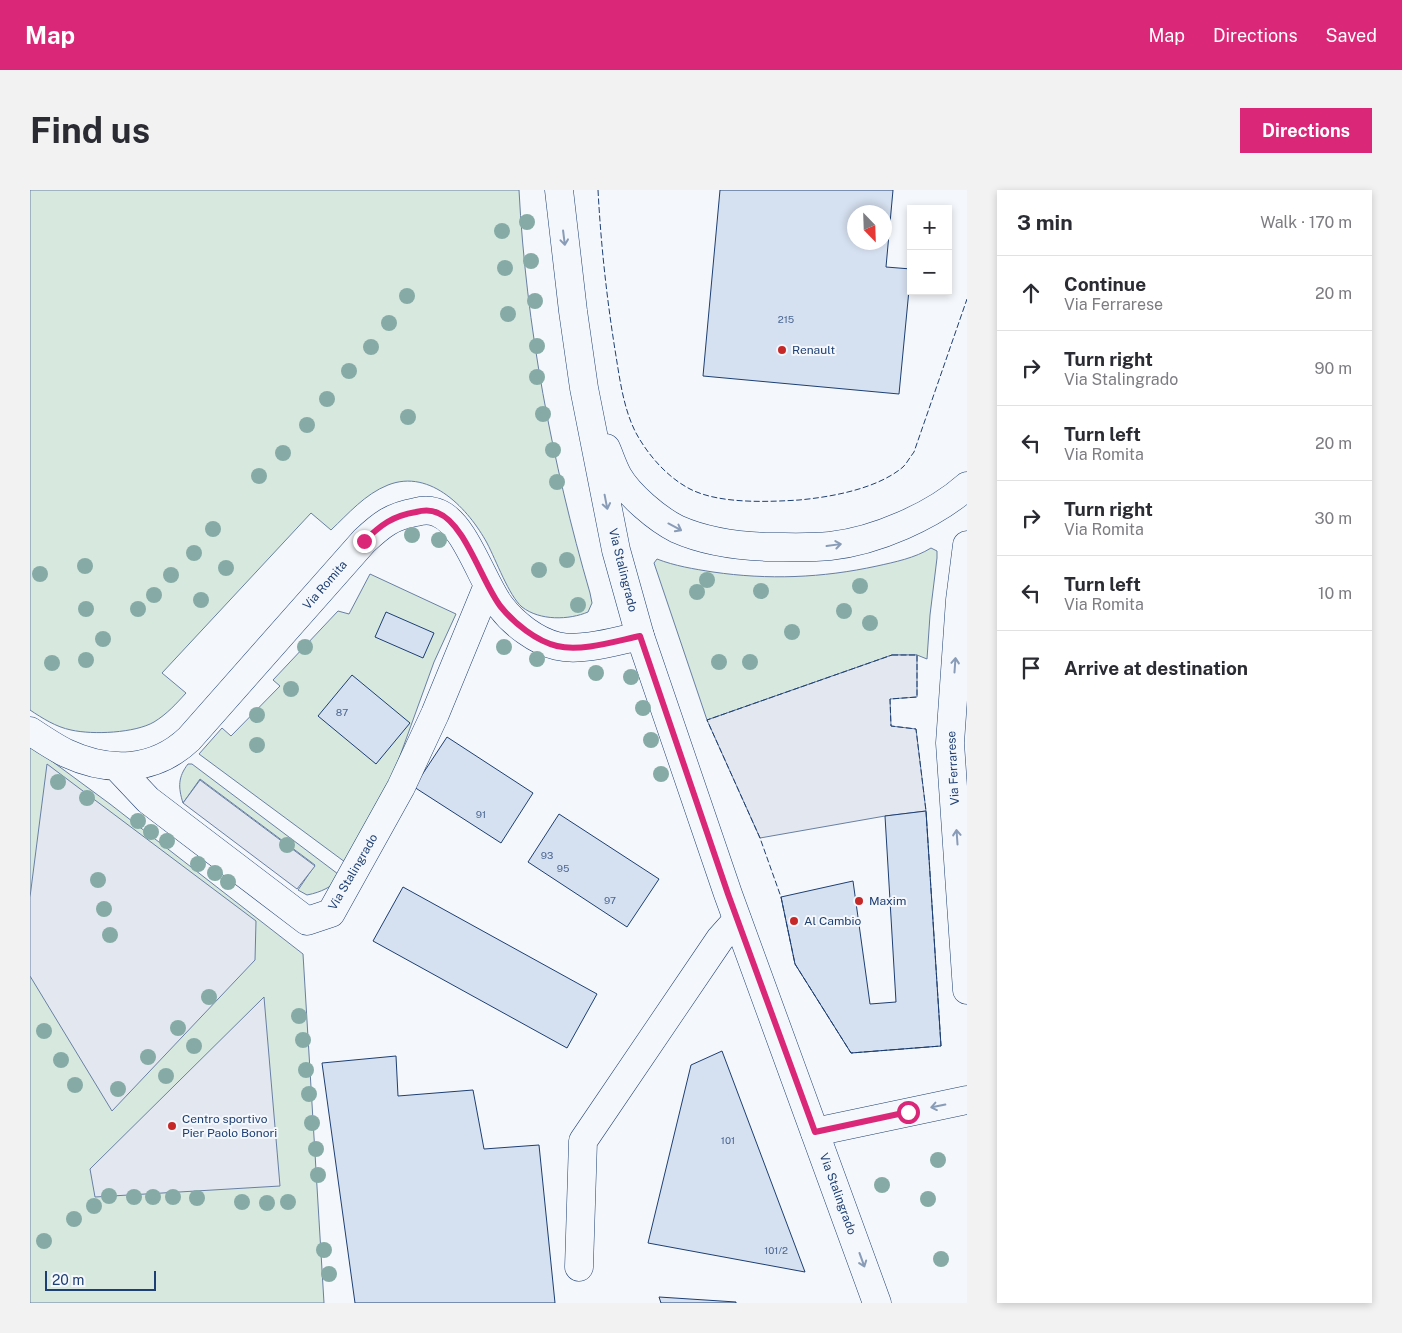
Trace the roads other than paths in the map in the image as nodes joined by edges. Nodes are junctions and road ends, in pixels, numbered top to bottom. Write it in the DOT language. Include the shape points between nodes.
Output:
graph roads {
  1 [pos="559,190"];
  2 [pos="584,388"];
  3 [pos="967,486"];
  4 [pos="967,546"];
  5 [pos="488,585"];
  6 [pos="640,636"];
  7 [pos="30,731"];
  8 [pos="116,766"];
  9 [pos="737,920"];
  10 [pos="967,990"];
  11 [pos="967,1100"];
  12 [pos="815,1132"];
  13 [pos="579,1267"];
  14 [pos="877,1303"];
  1 -- 2 [label="main road, Via Stalingrado, one-way"];
  2 -- 3 [label="main road, one-way" via="601,439 619,477 653,514 676,528 705,539 746,546 793,547 852,542 924,515"];
  2 -- 6 [label="main road, Via Stalingrado, one-way" via="616,550"];
  10 -- 4 [label="main road, Via Ferrarese, one-way" via="950,743"];
  5 -- 6 [label="main road, Via Romita" via="501,607 521,626 536,638 557,646 582,647"];
  5 -- 8 [label="main road, Via Romita" via="460,534 447,518 437,512 422,510 389,519 364,541 181,747 150,763"];
  5 -- 8 [label="main road, Via Stalingrado" via="400,787 331,912 307,921 148,800"];
  6 -- 9 [label="main road, Via Stalingrado"];
  7 -- 8 [label="main road, Via Romita" via="66,753 93,764"];
  9 -- 12 [label="main road, Via Stalingrado"];
  9 -- 13 [label="main road" via="720,939 583,1141"];
  11 -- 12 [label="main road, one-way"];
  12 -- 14 [label="main road, Via Stalingrado, one-way"];
}
